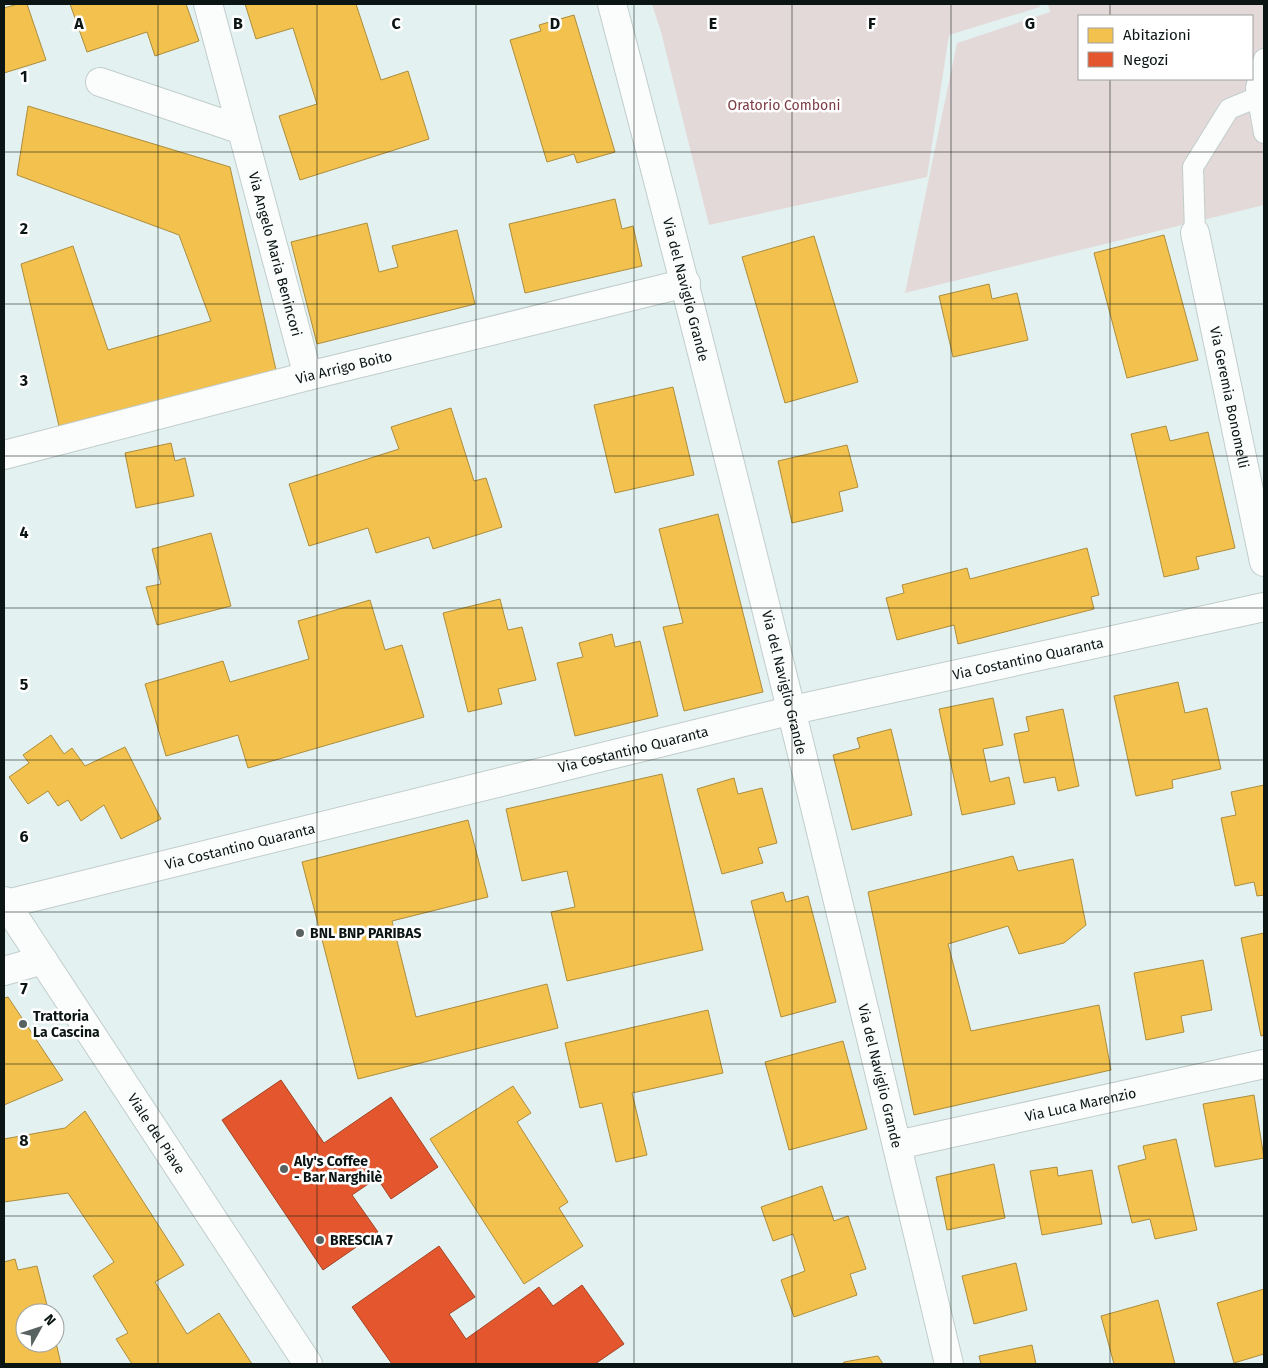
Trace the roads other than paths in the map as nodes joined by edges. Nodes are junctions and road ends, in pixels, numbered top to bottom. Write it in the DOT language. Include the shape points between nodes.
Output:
graph roads {
  1 [pos="208,4"];
  2 [pos="612,4"];
  3 [pos="1264,59"];
  4 [pos="100,82"];
  5 [pos="1258,97"];
  6 [pos="242,130"];
  7 [pos="1264,133"];
  8 [pos="1195,233"];
  9 [pos="686,283"];
  10 [pos="308,376"];
  11 [pos="4,455"];
  12 [pos="1264,562"];
  13 [pos="1264,607"];
  14 [pos="793,710"];
  15 [pos="5,903"];
  16 [pos="43,960"];
  17 [pos="4,971"];
  18 [pos="1264,1064"];
  19 [pos="897,1145"];
  20 [pos="308,1364"];
  21 [pos="949,1364"];
  1 -- 6 [label="street, Via Angelo Maria Benincori"];
  2 -- 9 [label="street, Via del Naviglio Grande"];
  3 -- 5 [label="lane" via="1256,88"];
  4 -- 6 [label="street"];
  5 -- 7 [label="lane"];
  5 -- 8 [label="lane" via="1229,109 1193,167"];
  6 -- 10 [label="street, Via Angelo Maria Benincori"];
  8 -- 12 [label="street, Via Geremia Bonomelli"];
  9 -- 10 [label="street, Via Arrigo Boito"];
  9 -- 14 [label="street, Via del Naviglio Grande"];
  10 -- 11 [label="street, Via Arrigo Boito"];
  13 -- 14 [label="street, Via Costantino Quaranta"];
  14 -- 15 [label="street, Via Costantino Quaranta"];
  14 -- 19 [label="street, Via del Naviglio Grande"];
  15 -- 16 [label="street, Viale del Piave"];
  16 -- 17 [label="street"];
  16 -- 20 [label="street, Viale del Piave"];
  18 -- 19 [label="street, Via Luca Marenzio"];
  19 -- 21 [label="street, Via del Naviglio Grande"];
}
